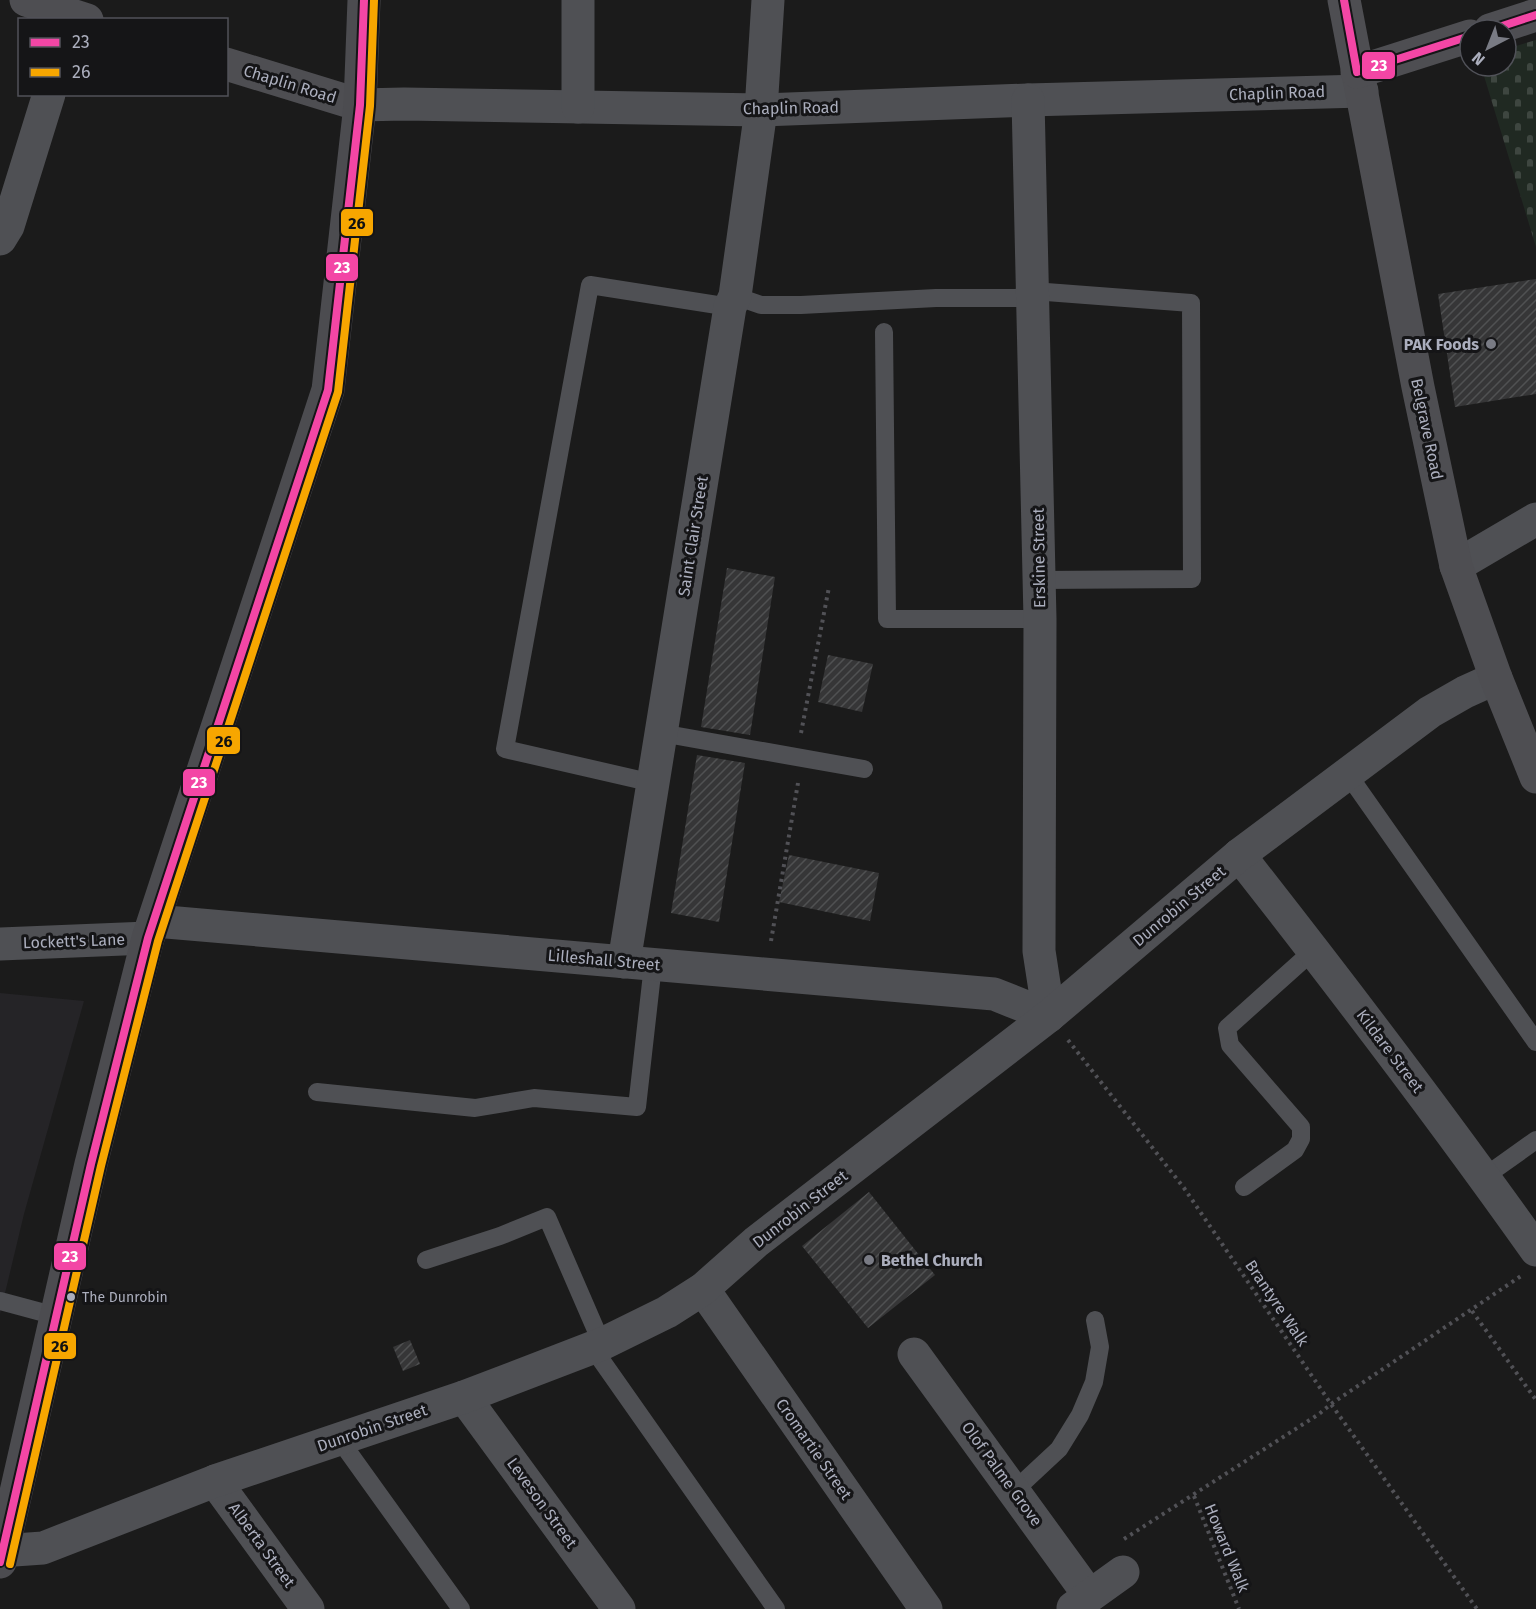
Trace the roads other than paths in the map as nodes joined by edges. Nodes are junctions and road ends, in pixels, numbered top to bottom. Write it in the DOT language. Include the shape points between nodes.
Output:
graph roads {
  1 [pos="26,0"];
  2 [pos="364,0"];
  3 [pos="578,0"];
  4 [pos="768,0"];
  5 [pos="1344,0"];
  6 [pos="1536,15"];
  7 [pos="78,18"];
  8 [pos="1518,21"];
  9 [pos="1458,41"];
  10 [pos="228,65"];
  11 [pos="1359,82"];
  12 [pos="48,96"];
  13 [pos="1028,100"];
  14 [pos="360,105"];
  15 [pos="578,107"];
  16 [pos="761,110"];
  17 [pos="0,239"];
  18 [pos="1033,291"];
  19 [pos="733,301"];
  20 [pos="884,332"];
  21 [pos="1536,519"];
  22 [pos="1456,566"];
  23 [pos="1040,580"];
  24 [pos="1040,619"];
  25 [pos="1496,678"];
  26 [pos="661,733"];
  27 [pos="864,769"];
  28 [pos="1347,773"];
  29 [pos="1536,777"];
  30 [pos="653,783"];
  31 [pos="1239,855"];
  32 [pos="151,930"];
  33 [pos="0,944"];
  34 [pos="1314,950"];
  35 [pos="639,963"];
  36 [pos="1050,1016"];
  37 [pos="1536,1042"];
  38 [pos="317,1092"];
  39 [pos="1536,1140"];
  40 [pos="1484,1177"];
  41 [pos="1244,1187"];
  42 [pos="426,1260"];
  43 [pos="1531,1261"];
  44 [pos="703,1289"];
  45 [pos="0,1301"];
  46 [pos="56,1316"];
  47 [pos="1095,1320"];
  48 [pos="597,1346"];
  49 [pos="914,1354"];
  50 [pos="464,1397"];
  51 [pos="339,1439"];
  52 [pos="215,1481"];
  53 [pos="1014,1491"];
  54 [pos="1,1555"];
  55 [pos="1123,1572"];
  56 [pos="1081,1602"];
  57 [pos="308,1609"];
  58 [pos="460,1609"];
  59 [pos="619,1609"];
  60 [pos="776,1609"];
  61 [pos="926,1609"];
  1 -- 7 [label="main road"];
  2 -- 14 [label="main road"];
  3 -- 15 [label="street"];
  4 -- 16 [label="street, Saint Clair Street"];
  5 -- 11 [label="main road, Belgrave Road"];
  6 -- 8 [label="main road"];
  9 -- 11 [label="main road, Chaplin Road"];
  10 -- 14 [label="main road, Chaplin Road"];
  11 -- 13 [label="street, Chaplin Road"];
  11 -- 22 [label="main road, Belgrave Road"];
  12 -- 17 [label="street" via="8,226"];
  13 -- 16 [label="street, Chaplin Road"];
  13 -- 18 [label="street, Erskine Street"];
  14 -- 15 [label="street, Chaplin Road"];
  14 -- 32 [label="main road" via="328,390"];
  15 -- 16 [label="street, Chaplin Road"];
  16 -- 19 [label="street, Saint Clair Street"];
  18 -- 19 [label="lane" via="1017,298 801,305"];
  18 -- 23 [label="street, Erskine Street"];
  18 -- 23 [label="lane" via="1191,303 1192,579"];
  19 -- 26 [label="street, Saint Clair Street"];
  19 -- 30 [label="lane" via="590,285 505,749"];
  20 -- 24 [label="lane" via="887,619"];
  21 -- 22 [label="street"];
  22 -- 25 [label="main road, Belgrave Road"];
  23 -- 24 [label="street, Erskine Street"];
  24 -- 36 [label="street, Erskine Street" via="1039,951"];
  25 -- 28 [label="street, Dunrobin Street" via="1430,712"];
  25 -- 29 [label="main road, Belgrave Road"];
  26 -- 27 [label="lane"];
  26 -- 30 [label="street, Saint Clair Street"];
  28 -- 31 [label="street, Dunrobin Street"];
  28 -- 37 [label="lane"];
  30 -- 35 [label="street, Saint Clair Street"];
  31 -- 34 [label="street, Kildare Street"];
  31 -- 36 [label="street, Dunrobin Street"];
  32 -- 33 [label="street, Lockett's Lane"];
  32 -- 35 [label="street, Lilleshall Street"];
  32 -- 46 [label="main road"];
  34 -- 40 [label="street, Kildare Street"];
  34 -- 41 [label="lane" via="1227,1028 1230,1045 1301,1127 1295,1150"];
  35 -- 36 [label="street, Lilleshall Street" via="994,994"];
  35 -- 38 [label="lane" via="637,1107 534,1098 475,1108"];
  36 -- 44 [label="street, Dunrobin Street" via="756,1242"];
  39 -- 40 [label="lane"];
  40 -- 43 [label="street, Kildare Street"];
  42 -- 48 [label="lane" via="547,1217"];
  44 -- 48 [label="street, Dunrobin Street" via="667,1312"];
  44 -- 61 [label="street, Cromartie Street"];
  45 -- 46 [label="lane"];
  46 -- 54 [label="main road"];
  47 -- 53 [label="lane" via="1100,1347 1094,1382 1080,1415 1059,1449"];
  48 -- 50 [label="street, Dunrobin Street"];
  48 -- 60 [label="lane"];
  49 -- 53 [label="street, Olof Palme Grove"];
  50 -- 51 [label="street, Dunrobin Street"];
  50 -- 59 [label="street, Leveson Street"];
  51 -- 52 [label="street, Dunrobin Street"];
  51 -- 58 [label="lane"];
  52 -- 54 [label="street, Dunrobin Street" via="43,1548"];
  52 -- 57 [label="street, Alberta Street"];
  53 -- 56 [label="street, Olof Palme Grove"];
  55 -- 56 [label="street"];
}
